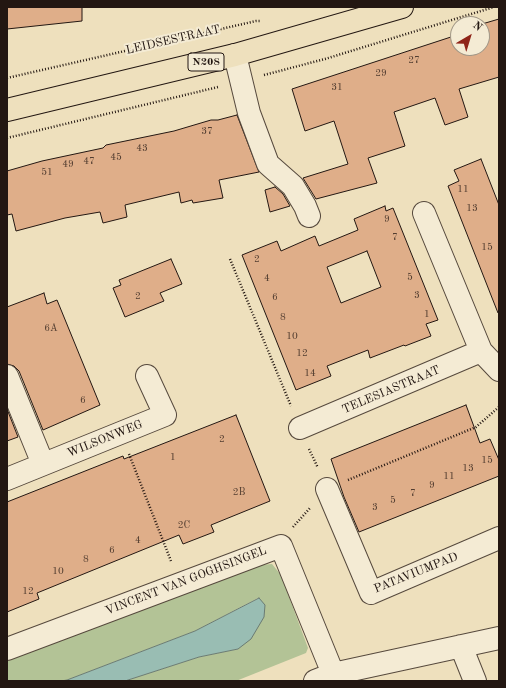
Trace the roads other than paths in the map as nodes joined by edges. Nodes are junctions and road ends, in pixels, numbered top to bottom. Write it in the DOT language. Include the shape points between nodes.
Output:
graph roads {
  1 [pos="402,7"];
  2 [pos="235,55"];
  3 [pos="7,110"];
  4 [pos="424,213"];
  5 [pos="309,216"];
  6 [pos="481,351"];
  7 [pos="499,370"];
  8 [pos="7,376"];
  9 [pos="147,376"];
  10 [pos="300,428"];
  11 [pos="43,464"];
  12 [pos="7,478"];
  13 [pos="327,489"];
  14 [pos="499,538"];
  15 [pos="499,638"];
  16 [pos="461,646"];
  17 [pos="7,649"];
  18 [pos="328,679"];
  19 [pos="475,681"];
  1 -- 2 [label="main road, N208"];
  2 -- 3 [label="main road, N208"];
  2 -- 5 [label="street" via="249,113 268,164 293,186"];
  4 -- 6 [label="street"];
  6 -- 7 [label="street"];
  6 -- 10 [label="street, TELESIASTRAAT"];
  8 -- 11 [label="street"];
  9 -- 11 [label="street, WILSONWEG" via="164,414"];
  11 -- 12 [label="street, WILSONWEG"];
  13 -- 14 [label="street, PATAVIUMPAD" via="371,593"];
  15 -- 16 [label="street, VINCENT VAN GOGHSINGEL"];
  16 -- 18 [label="street, VINCENT VAN GOGHSINGEL"];
  16 -- 19 [label="street"];
  17 -- 18 [label="street, VINCENT VAN GOGHSINGEL" via="281,546"];
}
